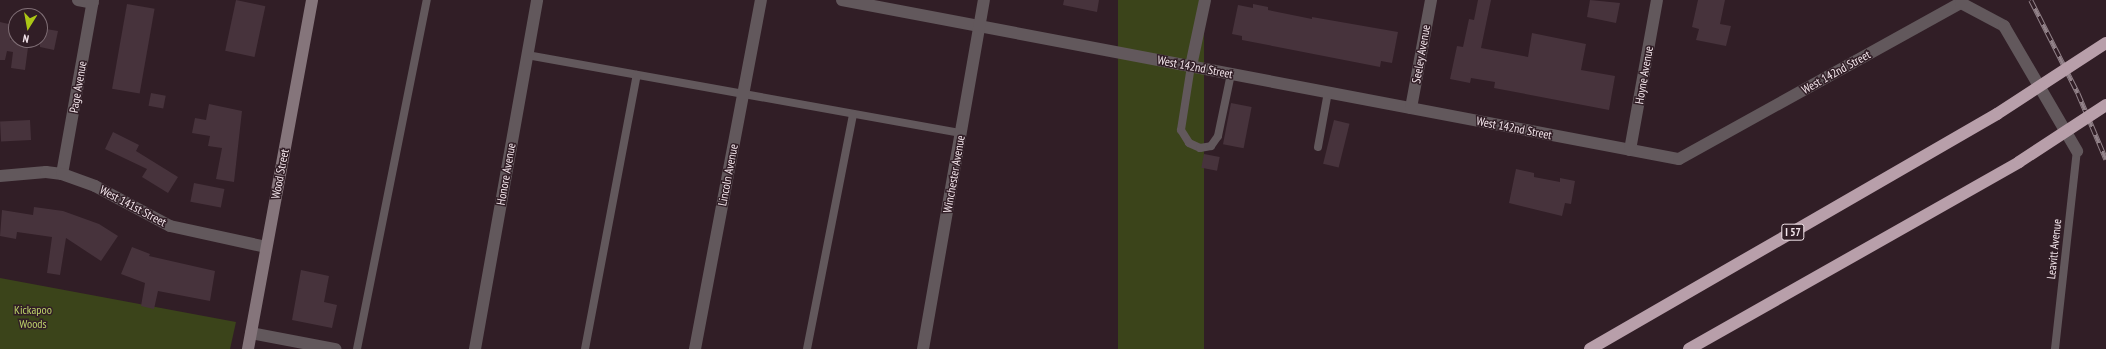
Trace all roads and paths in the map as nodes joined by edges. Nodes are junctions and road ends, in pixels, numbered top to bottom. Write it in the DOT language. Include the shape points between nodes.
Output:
graph roads {
  1 [pos="78,0"];
  2 [pos="312,0"];
  3 [pos="427,0"];
  4 [pos="537,0"];
  5 [pos="761,0"];
  6 [pos="842,0"];
  7 [pos="984,0"];
  8 [pos="1205,0"];
  9 [pos="1431,0"];
  10 [pos="1657,0"];
  11 [pos="93,1"];
  12 [pos="980,26"];
  13 [pos="2106,44"];
  14 [pos="527,55"];
  15 [pos="1191,66"];
  16 [pos="1231,74"];
  17 [pos="637,75"];
  18 [pos="1328,92"];
  19 [pos="743,94"];
  20 [pos="2106,105"];
  21 [pos="1411,108"];
  22 [pos="853,114"];
  23 [pos="961,133"];
  24 [pos="1318,147"];
  25 [pos="1630,150"];
  26 [pos="2077,151"];
  27 [pos="62,174"];
  28 [pos="0,176"];
  29 [pos="266,247"];
  30 [pos="251,333"];
  31 [pos="248,349"];
  32 [pos="335,349"];
  33 [pos="356,349"];
  34 [pos="475,349"];
  35 [pos="585,349"];
  36 [pos="695,349"];
  37 [pos="807,349"];
  38 [pos="923,349"];
  39 [pos="1590,349"];
  40 [pos="1689,349"];
  41 [pos="2055,349"];
  1 -- 11 [label="street"];
  2 -- 29 [label="main road, Wood Street"];
  3 -- 33 [label="lane"];
  4 -- 14 [label="street, Honore Avenue"];
  5 -- 19 [label="street, Lincoln Avenue"];
  6 -- 12 [label="street, West 142nd Street"];
  7 -- 12 [label="street, Winchester Avenue"];
  8 -- 15 [label="street"];
  9 -- 21 [label="street, Seeley Avenue"];
  10 -- 25 [label="street, Hoyne Avenue"];
  11 -- 27 [label="street, Page Avenue"];
  12 -- 15 [label="street, West 142nd Street"];
  12 -- 23 [label="street, Winchester Avenue"];
  13 -- 39 [label="highway, I 57, bridge" via="1997,114"];
  14 -- 17 [label="lane"];
  14 -- 34 [label="street, Honore Avenue"];
  15 -- 16 [label="street, West 142nd Street"];
  15 -- 16 [label="lane" via="1181,130 1189,143 1200,148 1211,146 1218,136"];
  16 -- 18 [label="street, West 142nd Street"];
  17 -- 19 [label="lane"];
  17 -- 35 [label="lane"];
  18 -- 21 [label="street, West 142nd Street"];
  18 -- 24 [label="lane"];
  19 -- 22 [label="lane"];
  19 -- 36 [label="street, Lincoln Avenue"];
  20 -- 40 [label="highway, bridge" via="2019,162"];
  21 -- 25 [label="street, West 142nd Street"];
  22 -- 23 [label="lane"];
  22 -- 37 [label="lane"];
  23 -- 38 [label="street, Winchester Avenue"];
  25 -- 26 [label="street, West 142nd Street" via="1679,160 1961,3 2004,26"];
  26 -- 41 [label="lane, Leavitt Avenue"];
  27 -- 28 [label="street, West 141st Street" via="46,172"];
  27 -- 29 [label="street, West 141st Street" via="95,186 170,226"];
  29 -- 30 [label="main road, Wood Street"];
  30 -- 31 [label="main road, Wood Street"];
  30 -- 32 [label="street"];
}
